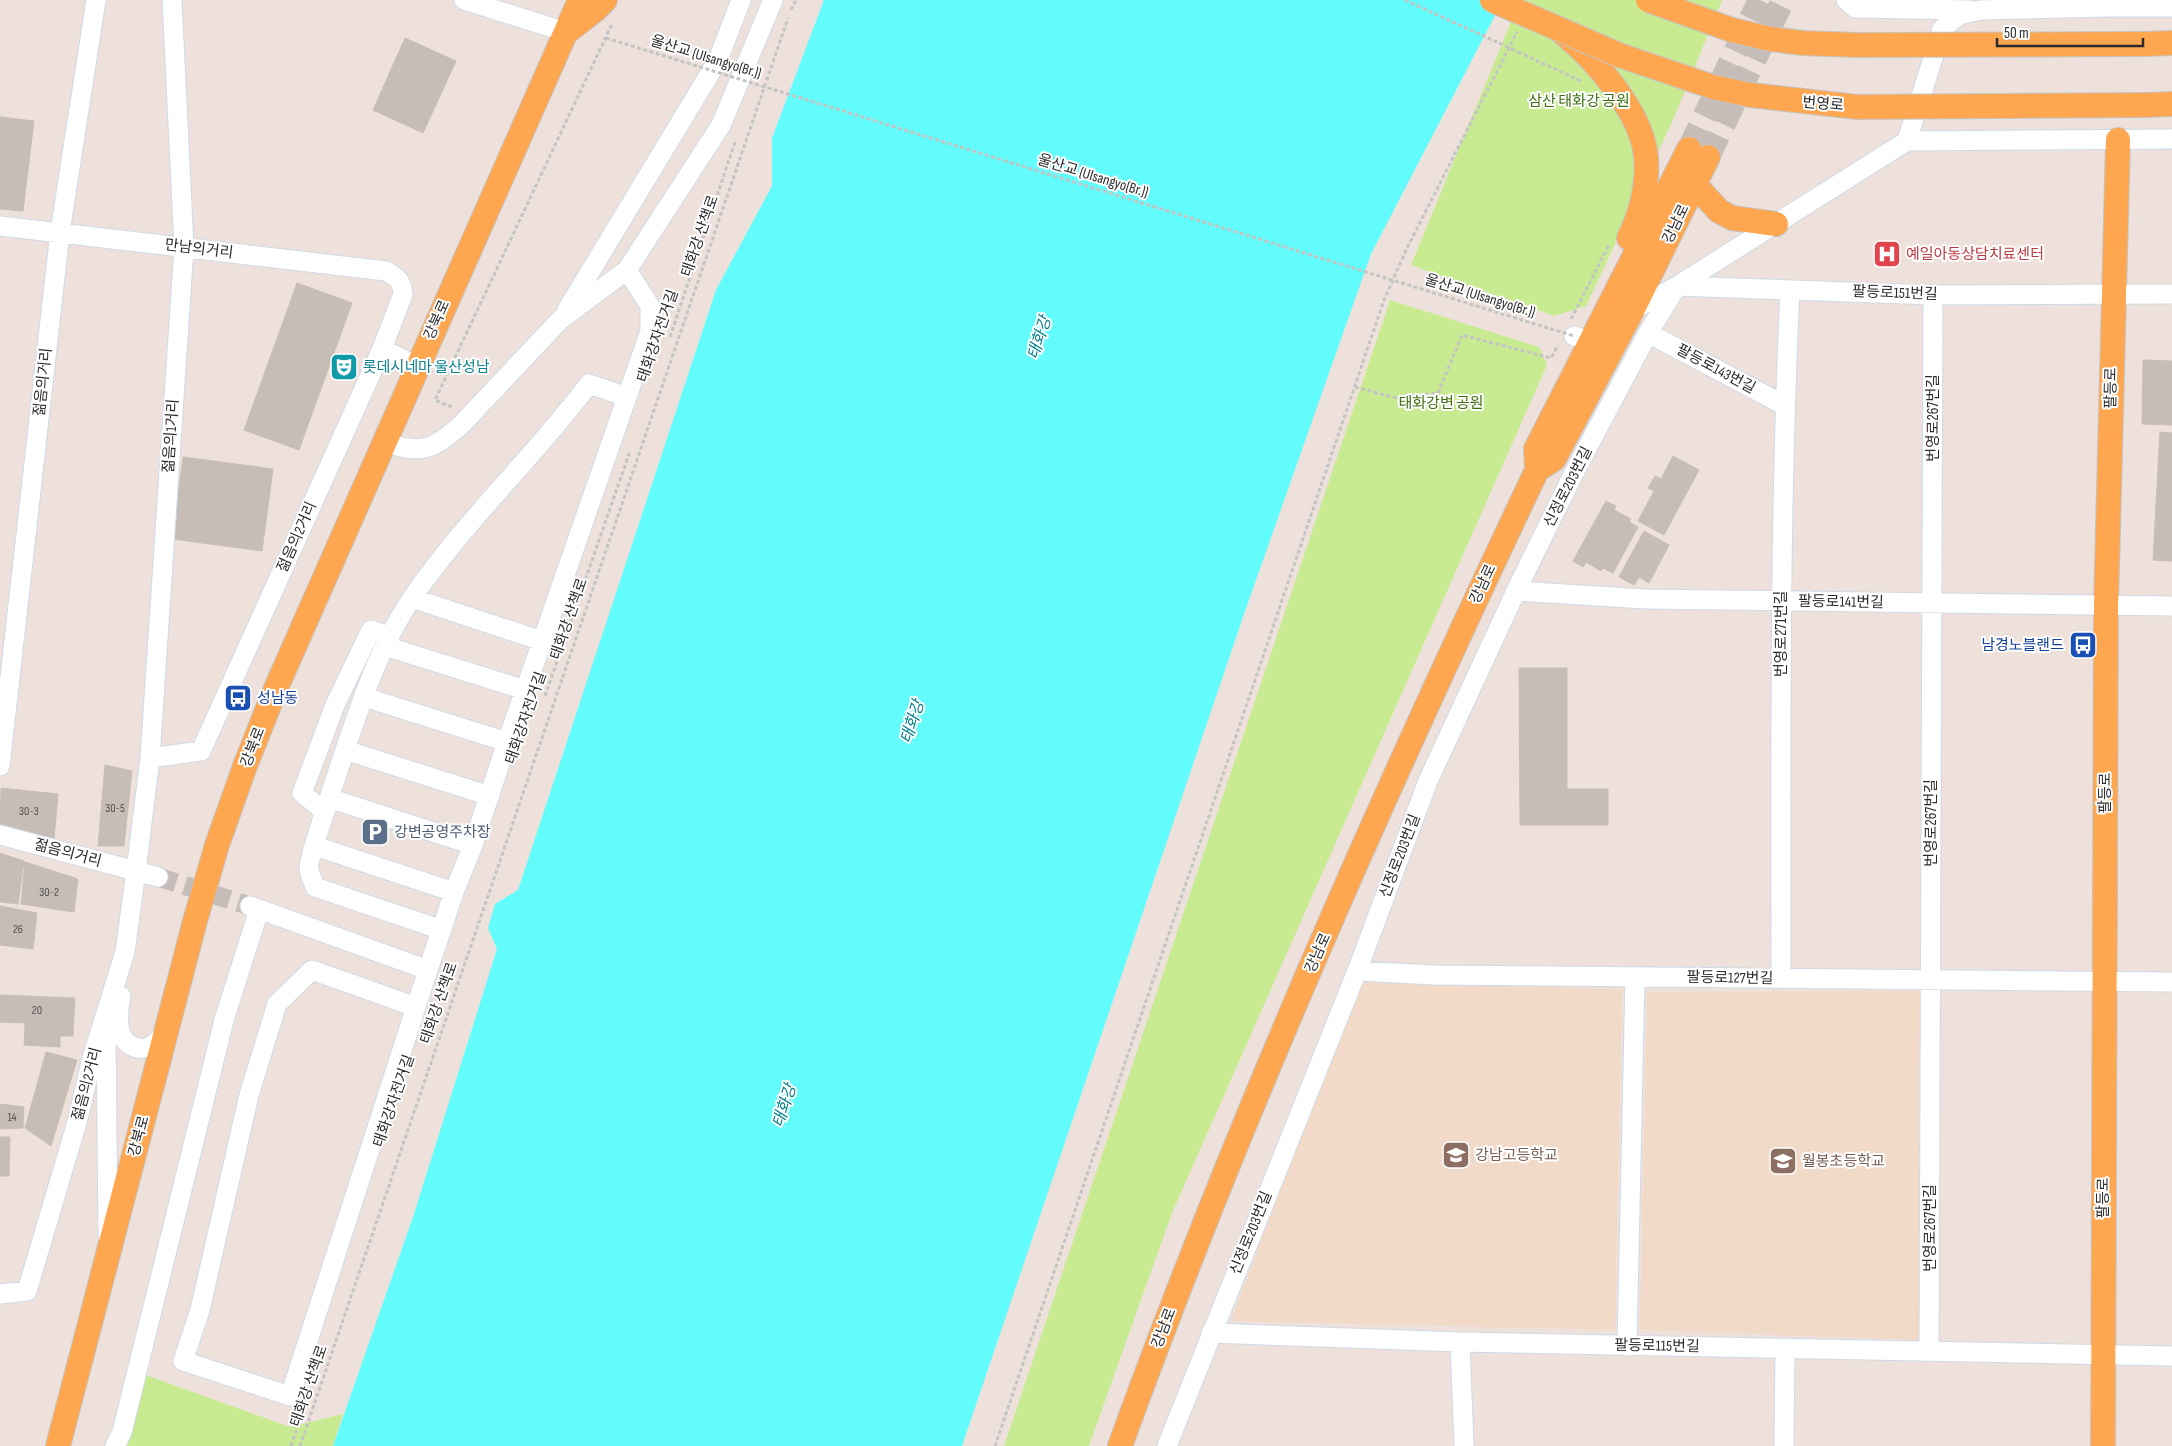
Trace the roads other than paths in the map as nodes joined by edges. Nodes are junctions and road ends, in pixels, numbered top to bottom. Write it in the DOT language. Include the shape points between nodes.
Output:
graph roads {
  1 [pos="96,0"];
  2 [pos="172,0"];
  3 [pos="464,0"];
  4 [pos="565,0"];
  5 [pos="580,0"];
  6 [pos="604,0"];
  7 [pos="741,0"];
  8 [pos="773,0"];
  9 [pos="1492,0"];
  10 [pos="1648,0"];
  11 [pos="1846,0"];
  12 [pos="2113,3"];
  13 [pos="2172,7"];
  14 [pos="1980,10"];
  15 [pos="1559,30"];
  16 [pos="566,32"];
  17 [pos="2172,43"];
  18 [pos="2172,104"];
  19 [pos="2172,139"];
  20 [pos="2118,140"];
  21 [pos="1907,141"];
  22 [pos="1695,185"];
  23 [pos="1776,224"];
  24 [pos="0,226"];
  25 [pos="60,232"];
  26 [pos="184,247"];
  27 [pos="627,270"];
  28 [pos="396,277"];
  29 [pos="1677,286"];
  30 [pos="1790,290"];
  31 [pos="2114,294"];
  32 [pos="2172,294"];
  33 [pos="1934,295"];
  34 [pos="1632,311"];
  35 [pos="561,319"];
  36 [pos="1648,333"];
  37 [pos="1588,334"];
  38 [pos="382,349"];
  39 [pos="417,366"];
  40 [pos="627,397"];
  41 [pos="1784,405"];
  42 [pos="384,442"];
  43 [pos="1537,470"];
  44 [pos="1516,592"];
  45 [pos="412,598"];
  46 [pos="1781,601"];
  47 [pos="1932,604"];
  48 [pos="2106,606"];
  49 [pos="2172,606"];
  50 [pos="388,641"];
  51 [pos="542,641"];
  52 [pos="525,690"];
  53 [pos="364,698"];
  54 [pos="507,742"];
  55 [pos="345,750"];
  56 [pos="150,758"];
  57 [pos="0,766"];
  58 [pos="490,796"];
  59 [pos="327,805"];
  60 [pos="0,835"];
  61 [pos="473,845"];
  62 [pos="315,846"];
  63 [pos="136,870"];
  64 [pos="158,877"];
  65 [pos="454,892"];
  66 [pos="442,930"];
  67 [pos="125,952"];
  68 [pos="428,970"];
  69 [pos="1357,971"];
  70 [pos="1635,977"];
  71 [pos="1781,978"];
  72 [pos="1931,980"];
  73 [pos="2104,981"];
  74 [pos="2172,982"];
  75 [pos="416,1007"];
  76 [pos="106,1016"];
  77 [pos="167,1029"];
  78 [pos="108,1254"];
  79 [pos="0,1294"];
  80 [pos="1211,1333"];
  81 [pos="1460,1342"];
  82 [pos="1627,1346"];
  83 [pos="1785,1348"];
  84 [pos="1929,1352"];
  85 [pos="2102,1356"];
  86 [pos="2172,1356"];
  87 [pos="58,1446"];
  88 [pos="115,1446"];
  89 [pos="1120,1446"];
  90 [pos="1167,1446"];
  91 [pos="1464,1446"];
  92 [pos="1784,1446"];
  93 [pos="2103,1446"];
  1 -- 25 [label="street, 젊음의거리"];
  2 -- 26 [label="street, 젊음의1거리"];
  3 -- 16 [label="street"];
  4 -- 16 [label="main road"];
  5 -- 16 [label="main road, 강북로"];
  6 -- 16 [label="main road"];
  7 -- 35 [label="street" via="718,60"];
  8 -- 27 [label="street" via="721,124"];
  9 -- 15 [label="main road, 번영로, bridge"];
  10 -- 17 [label="main road, bridge" via="1732,30 1803,43"];
  11 -- 14 [label="street" via="1855,8"];
  12 -- 13 [label="street"];
  12 -- 14 [label="street"];
  14 -- 21 [label="street" via="1959,15 1942,29"];
  15 -- 18 [label="main road, 번영로, bridge" via="1619,55 1713,87 1793,101 1920,108"];
  15 -- 37 [label="main road" via="1598,66 1640,132 1646,156 1646,184 1637,220 1599,296"];
  16 -- 39 [label="main road, 강북로"];
  19 -- 20 [label="street"];
  20 -- 21 [label="street"];
  20 -- 31 [label="main road, 팔등로"];
  21 -- 23 [label="street"];
  22 -- 23 [label="main road" via="1719,211 1732,218"];
  22 -- 34 [label="main road, 강남로"];
  22 -- 37 [label="main road, 강남로" via="1699,153"];
  23 -- 29 [label="street"];
  24 -- 25 [label="street, 만남의거리"];
  25 -- 26 [label="street, 만남의거리"];
  25 -- 57 [label="street, 젊음의거리"];
  26 -- 28 [label="street, 만남의거리" via="386,271"];
  26 -- 56 [label="street, 젊음의1거리"];
  27 -- 35 [label="street"];
  27 -- 40 [label="street" via="650,306 650,331"];
  28 -- 38 [label="street, 젊음의2거리" via="402,285 403,294"];
  29 -- 30 [label="street, 팔등로151번길"];
  29 -- 34 [label="street"];
  29 -- 36 [label="street, 신정로203번길"];
  30 -- 33 [label="street, 팔등로151번길"];
  30 -- 41 [label="street, 번영로271번길"];
  31 -- 32 [label="street, 팔등로151번길"];
  31 -- 33 [label="street, 팔등로151번길"];
  31 -- 48 [label="main road, 팔등로"];
  33 -- 47 [label="street, 번영로267번길"];
  34 -- 37 [label="street"];
  34 -- 43 [label="main road, 강남로" via="1554,459"];
  35 -- 42 [label="street" via="445,440 426,448 406,450"];
  36 -- 41 [label="street, 팔등로143번길"];
  36 -- 44 [label="street, 신정로203번길"];
  37 -- 43 [label="main road, 강남로" via="1536,449"];
  38 -- 39 [label="street"];
  38 -- 56 [label="street, 젊음의2거리" via="201,750"];
  39 -- 42 [label="main road, 강북로"];
  40 -- 45 [label="street" via="588,384 563,418 473,519"];
  40 -- 51 [label="street"];
  41 -- 46 [label="street, 번영로271번길"];
  42 -- 77 [label="main road, 강북로" via="313,601 245,766 215,854"];
  43 -- 89 [label="main road, 강남로" via="1401,761 1258,1091"];
  44 -- 46 [label="street, 팔등로141번길" via="1645,599"];
  44 -- 69 [label="street, 신정로203번길" via="1428,781"];
  45 -- 50 [label="street"];
  45 -- 51 [label="street"];
  46 -- 47 [label="street, 팔등로141번길"];
  46 -- 71 [label="street, 번영로271번길"];
  47 -- 48 [label="street, 팔등로141번길"];
  47 -- 72 [label="street, 번영로267번길"];
  48 -- 49 [label="street, 팔등로141번길"];
  48 -- 73 [label="main road, 팔등로"];
  50 -- 52 [label="street"];
  50 -- 53 [label="street"];
  50 -- 59 [label="street" via="371,630 335,705 308,775 302,793"];
  51 -- 52 [label="street"];
  52 -- 54 [label="street"];
  53 -- 54 [label="street"];
  53 -- 55 [label="street"];
  54 -- 58 [label="street"];
  55 -- 58 [label="street"];
  55 -- 59 [label="street"];
  56 -- 63 [label="street, 젊음의1거리"];
  58 -- 61 [label="street"];
  59 -- 61 [label="street"];
  59 -- 62 [label="street"];
  60 -- 63 [label="street, 젊음의거리"];
  61 -- 65 [label="street"];
  62 -- 65 [label="street"];
  62 -- 66 [label="street" via="308,868 315,887"];
  63 -- 64 [label="street"];
  63 -- 67 [label="street, 젊음의2거리"];
  65 -- 66 [label="street"];
  66 -- 68 [label="street"];
  67 -- 76 [label="street, 젊음의2거리"];
  67 -- 77 [label="street" via="118,1018 124,1041 141,1049 151,1046"];
  68 -- 75 [label="street"];
  68 -- 88 [label="street" via="254,908 122,1432"];
  69 -- 70 [label="street, 팔등로127번길"];
  69 -- 80 [label="street, 신정로203번길"];
  70 -- 71 [label="street, 팔등로127번길"];
  70 -- 82 [label="street"];
  71 -- 72 [label="street, 팔등로127번길"];
  72 -- 73 [label="street, 팔등로127번길"];
  72 -- 84 [label="street, 번영로267번길"];
  73 -- 74 [label="street, 팔등로127번길"];
  73 -- 85 [label="main road, 팔등로"];
  75 -- 75 [label="street" via="312,970 277,1004 249,1095 200,1310 184,1361 290,1396"];
  76 -- 78 [label="street"];
  76 -- 79 [label="street, 젊음의2거리" via="27,1291"];
  77 -- 78 [label="main road, 강북로"];
  78 -- 87 [label="main road, 강북로"];
  80 -- 81 [label="street, 팔등로115번길"];
  80 -- 90 [label="street, 신정로203번길"];
  81 -- 82 [label="street, 팔등로115번길"];
  81 -- 91 [label="street"];
  82 -- 83 [label="street, 팔등로115번길"];
  83 -- 84 [label="street, 팔등로115번길"];
  83 -- 92 [label="street"];
  84 -- 85 [label="street, 팔등로115번길"];
  85 -- 86 [label="street, 팔등로115번길"];
  85 -- 93 [label="main road, 팔등로"];
}
